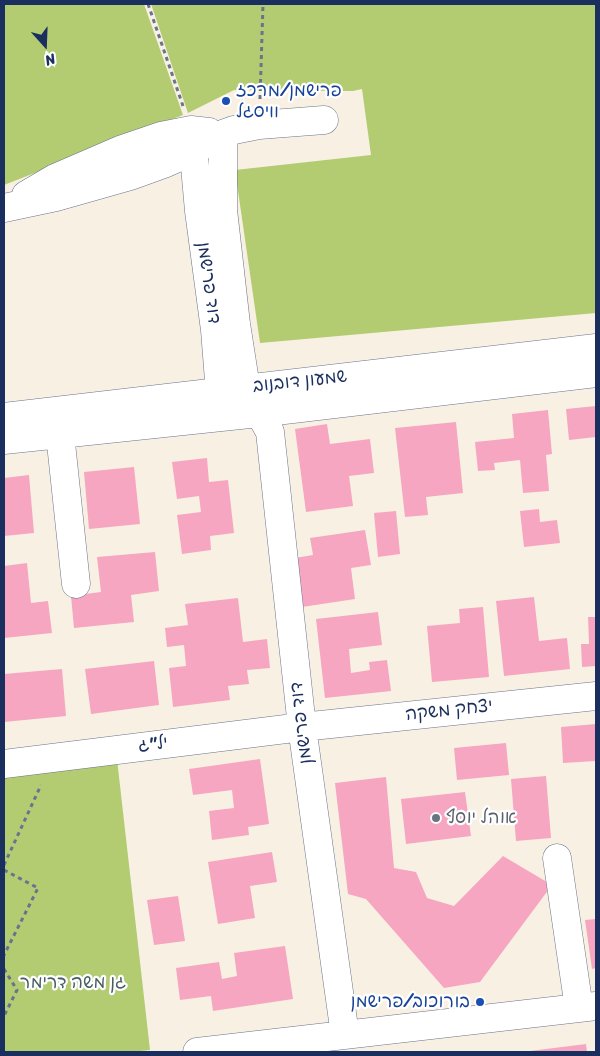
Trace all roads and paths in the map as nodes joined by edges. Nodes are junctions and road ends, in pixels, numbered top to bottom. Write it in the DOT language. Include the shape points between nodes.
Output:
graph roads {
  1 [pos="148,4"];
  2 [pos="263,4"];
  3 [pos="324,120"];
  4 [pos="259,125"];
  5 [pos="223,134"];
  6 [pos="192,140"];
  7 [pos="4,208"];
  8 [pos="596,348"];
  9 [pos="596,373"];
  10 [pos="233,390"];
  11 [pos="259,412"];
  12 [pos="4,418"];
  13 [pos="60,434"];
  14 [pos="4,440"];
  15 [pos="76,584"];
  16 [pos="596,696"];
  17 [pos="302,727"];
  18 [pos="54,757"];
  19 [pos="4,764"];
  20 [pos="557,858"];
  21 [pos="4,864"];
  22 [pos="4,870"];
  23 [pos="4,955"];
  24 [pos="4,970"];
  25 [pos="588,1006"];
  26 [pos="4,1016"];
  27 [pos="345,1035"];
  28 [pos="197,1052"];
  1 -- 6 [label="path"];
  2 -- 4 [label="path"];
  3 -- 4 [label="street"];
  4 -- 5 [label="street"];
  5 -- 6 [label="street"];
  5 -- 10 [label="street, דוד פרישמן" via="223,210 236,324"];
  6 -- 7 [label="street" via="161,136 96,159 55,178"];
  6 -- 10 [label="street, דוד פרישמן" via="215,330"];
  8 -- 10 [label="street, שמעון דובנוב"];
  9 -- 11 [label="street, שמעון דובנוב"];
  10 -- 11 [label="street" via="227,399"];
  10 -- 12 [label="street, שמעון דובנוב"];
  11 -- 13 [label="street, שמעון דובנוב"];
  11 -- 17 [label="street, דוד פרישמן" via="270,432"];
  13 -- 14 [label="street, שמעון דובנוב"];
  13 -- 15 [label="street"];
  16 -- 17 [label="street, יצחק משקה"];
  17 -- 18 [label="street, יל\"ג"];
  17 -- 27 [label="street, דוד פרישמן"];
  18 -- 19 [label="street, יל\"ג"];
  18 -- 21 [label="path"];
  20 -- 25 [label="street"];
  22 -- 23 [label="path" via="38,888"];
  24 -- 26 [label="path" via="17,990"];
  25 -- 27 [label="street"];
  27 -- 28 [label="street"];
}
